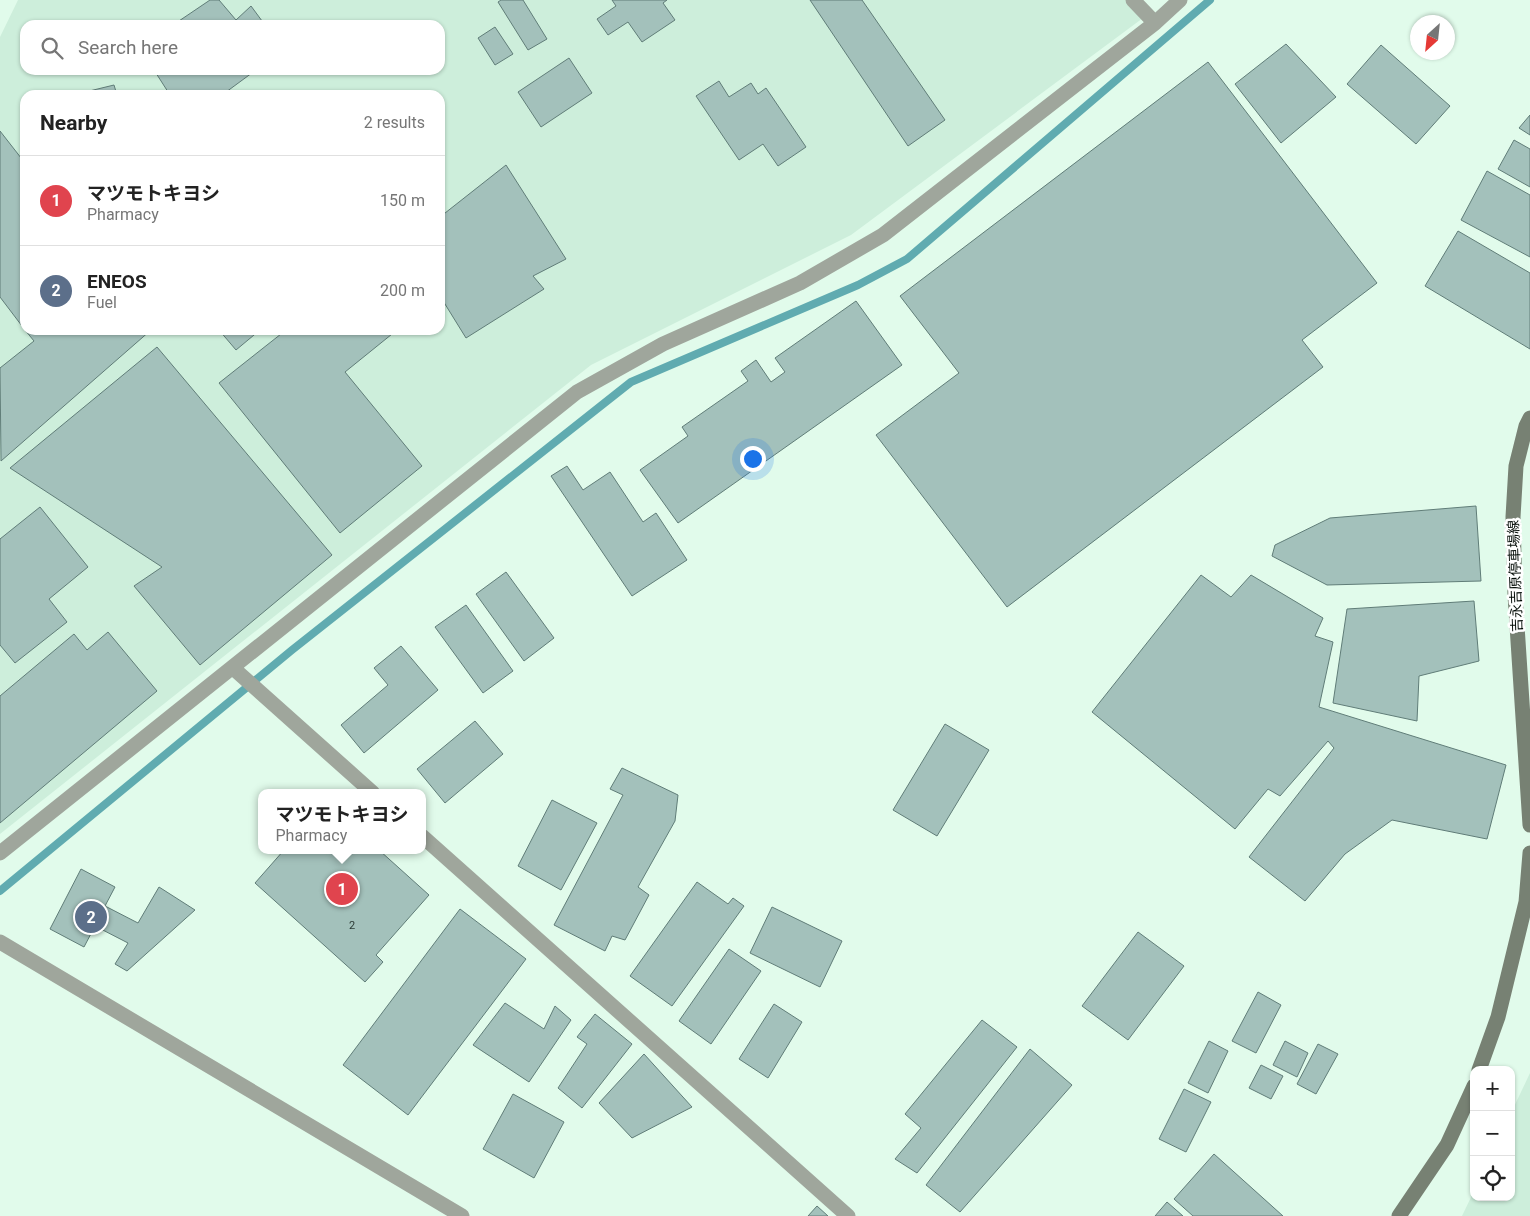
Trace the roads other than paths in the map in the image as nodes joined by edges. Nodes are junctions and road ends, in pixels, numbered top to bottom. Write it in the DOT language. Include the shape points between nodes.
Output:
graph roads {
  1 [pos="1133,0"];
  2 [pos="1180,0"];
  3 [pos="1155,23"];
  4 [pos="1530,418"];
  5 [pos="233,668"];
  6 [pos="369,789"];
  7 [pos="1530,825"];
  8 [pos="426,840"];
  9 [pos="0,853"];
  10 [pos="1530,853"];
  11 [pos="0,942"];
  12 [pos="1481,1066"];
  13 [pos="1470,1095"];
  14 [pos="462,1216"];
  15 [pos="848,1216"];
  16 [pos="1399,1216"];
  1 -- 3 [label="street"];
  2 -- 3 [label="street"];
  3 -- 5 [label="street" via="883,235 800,283 663,344 577,392"];
  4 -- 7 [label="main road, 吉永吉原停車場線" via="1516,466 1513,518 1514,595"];
  5 -- 6 [label="street"];
  5 -- 9 [label="street"];
  8 -- 15 [label="street"];
  10 -- 12 [label="main road" via="1526,902 1498,1017"];
  11 -- 14 [label="street"];
  13 -- 16 [label="main road" via="1448,1145"];
}
